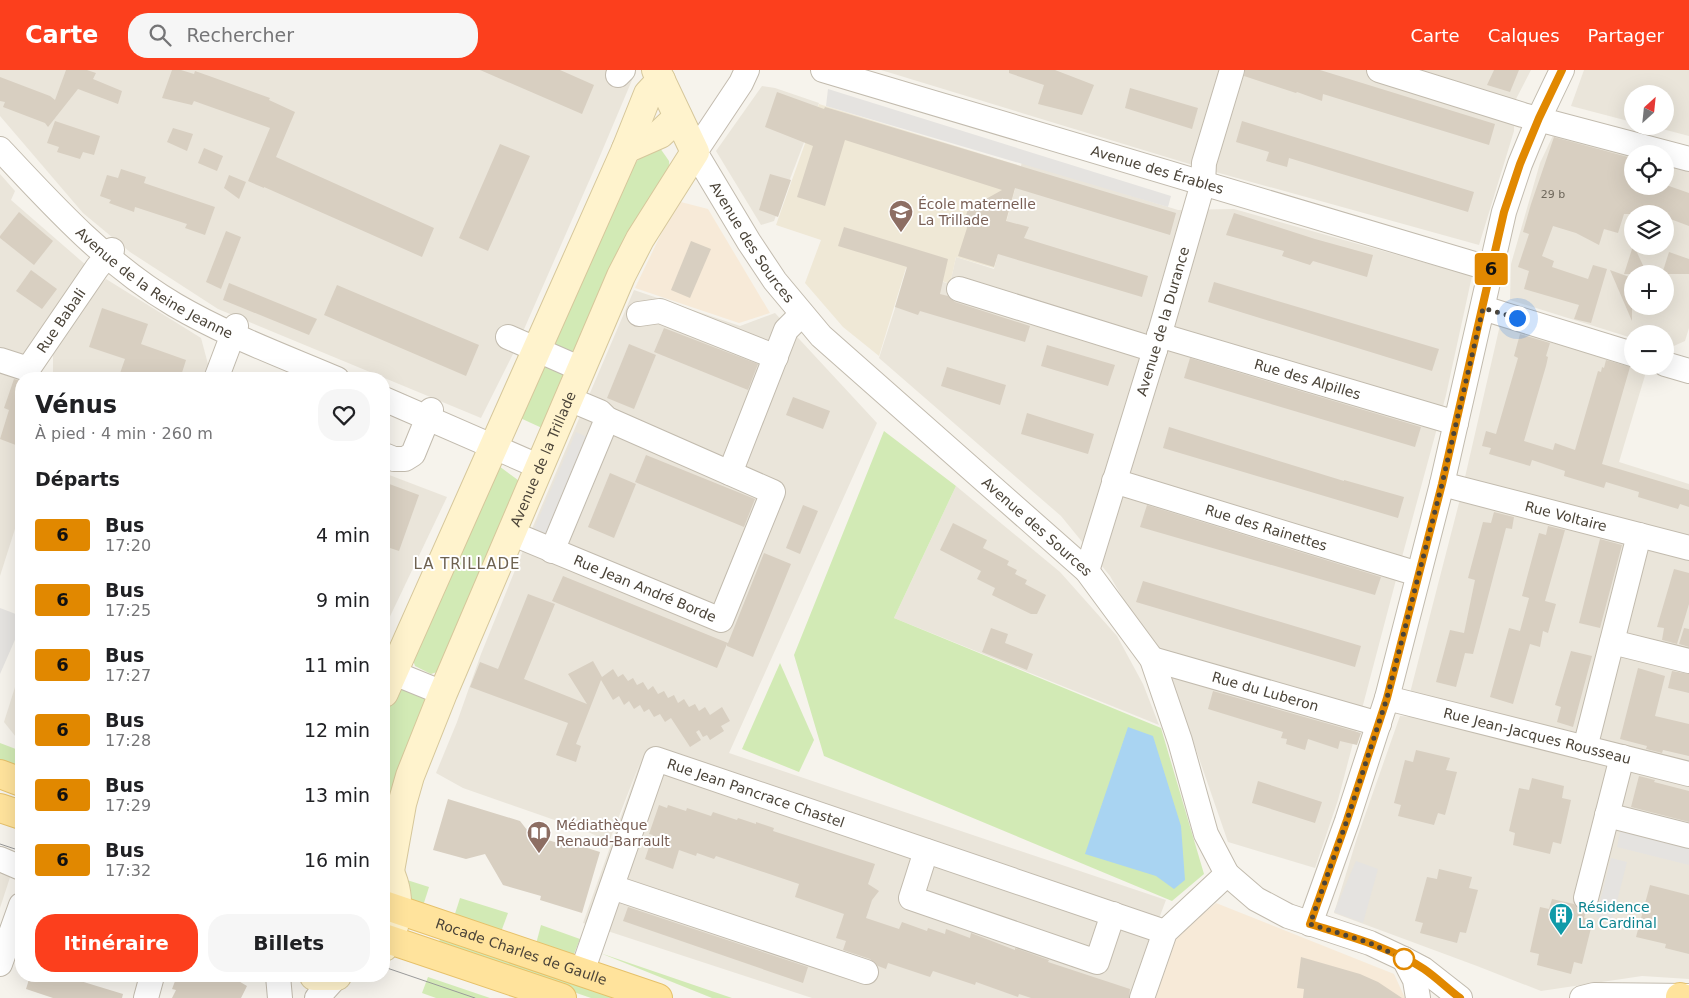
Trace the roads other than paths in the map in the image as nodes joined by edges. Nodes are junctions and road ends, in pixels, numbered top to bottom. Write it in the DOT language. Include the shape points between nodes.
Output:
graph roads {
  1 [pos="748,70"];
  2 [pos="824,70"];
  3 [pos="1232,70"];
  4 [pos="1379,70"];
  5 [pos="1562,70"];
  6 [pos="658,75"];
  7 [pos="678,117"];
  8 [pos="1539,118"];
  9 [pos="0,149"];
  10 [pos="626,149"];
  11 [pos="695,152"];
  12 [pos="1689,159"];
  13 [pos="1202,183"];
  14 [pos="109,253"];
  15 [pos="1491,269"];
  16 [pos="959,289"];
  17 [pos="1483,308"];
  18 [pos="639,314"];
  19 [pos="802,314"];
  20 [pos="234,330"];
  21 [pos="508,337"];
  22 [pos="1157,342"];
  23 [pos="537,350"];
  24 [pos="1624,352"];
  25 [pos="776,357"];
  26 [pos="0,360"];
  27 [pos="1674,367"];
  28 [pos="581,369"];
  29 [pos="1689,371"];
  30 [pos="219,372"];
  31 [pos="322,372"];
  32 [pos="569,398"];
  33 [pos="390,400"];
  34 [pos="430,414"];
  35 [pos="607,419"];
  36 [pos="1456,423"];
  37 [pos="494,446"];
  38 [pos="390,457"];
  39 [pos="540,467"];
  40 [pos="730,473"];
  41 [pos="1114,481"];
  42 [pos="1442,484"];
  43 [pos="511,533"];
  44 [pos="1639,535"];
  45 [pos="1689,548"];
  46 [pos="552,550"];
  47 [pos="1087,571"];
  48 [pos="1418,574"];
  49 [pos="1612,642"];
  50 [pos="1152,659"];
  51 [pos="1689,662"];
  52 [pos="390,671"];
  53 [pos="390,679"];
  54 [pos="443,693"];
  55 [pos="1387,698"];
  56 [pos="1379,724"];
  57 [pos="1585,748"];
  58 [pos="1622,757"];
  59 [pos="0,774"];
  60 [pos="1689,774"];
  61 [pos="15,780"];
  62 [pos="0,808"];
  63 [pos="15,813"];
  64 [pos="1607,815"];
  65 [pos="1689,836"];
  66 [pos="926,851"];
  67 [pos="390,854"];
  68 [pos="0,859"];
  69 [pos="15,865"];
  70 [pos="390,874"];
  71 [pos="1226,874"];
  72 [pos="612,887"];
  73 [pos="1586,898"];
  74 [pos="391,907"];
  75 [pos="1113,914"];
  76 [pos="1310,924"];
  77 [pos="15,925"];
  78 [pos="1165,932"];
  79 [pos="390,934"];
  80 [pos="390,944"];
  81 [pos="1404,958"];
  82 [pos="0,964"];
  83 [pos="582,972"];
  84 [pos="866,972"];
  85 [pos="150,982"];
  86 [pos="279,982"];
  87 [pos="332,982"];
  88 [pos="1684,997"];
  89 [pos="146,998"];
  90 [pos="280,998"];
  91 [pos="317,998"];
  92 [pos="562,998"];
  93 [pos="658,998"];
  94 [pos="1142,998"];
  95 [pos="1418,998"];
  96 [pos="1460,998"];
  97 [pos="1582,998"];
  1 -- 11 [label="street, Avenue de la Trillade"];
  2 -- 13 [label="street, Avenue des Érables"];
  3 -- 13 [label="street, Avenue de la Durance" via="1204,163"];
  4 -- 8 [label="street"];
  5 -- 8 [label="street"];
  6 -- 7 [label="street, Avenue des Sources"];
  6 -- 10 [label="street"];
  7 -- 10 [label="street" via="660,134"];
  7 -- 11 [label="street, Avenue des Sources"];
  8 -- 12 [label="street"];
  8 -- 15 [label="street" via="1504,212"];
  9 -- 14 [label="street, Avenue de la Reine Jeanne" via="54,208"];
  10 -- 23 [label="street"];
  11 -- 19 [label="street, Avenue des Sources" via="749,242"];
  11 -- 28 [label="street, Avenue de la Trillade" via="640,239"];
  13 -- 15 [label="street, Avenue des Érables"];
  13 -- 22 [label="street, Avenue de la Durance"];
  14 -- 20 [label="street, Avenue de la Reine Jeanne" via="143,284 175,305"];
  14 -- 26 [label="street, Rue Babali" via="28,369"];
  15 -- 17 [label="street"];
  16 -- 22 [label="street, Rue des Alpilles"];
  17 -- 24 [label="street"];
  17 -- 36 [label="street"];
  18 -- 25 [label="street" via="660,311"];
  19 -- 25 [label="street" via="786,330"];
  19 -- 47 [label="street, Avenue des Sources" via="821,336"];
  20 -- 30 [label="street"];
  20 -- 31 [label="street, Avenue de la Reine Jeanne"];
  21 -- 23 [label="street"];
  22 -- 36 [label="street, Rue des Alpilles"];
  22 -- 41 [label="street, Avenue de la Durance"];
  23 -- 28 [label="street"];
  23 -- 37 [label="street"];
  25 -- 40 [label="street"];
  27 -- 29 [label="street"];
  28 -- 32 [label="street, Avenue de la Trillade"];
  32 -- 35 [label="street, Rue Jean André Borde" via="600,412"];
  32 -- 39 [label="street, Avenue de la Trillade"];
  33 -- 34 [label="street"];
  34 -- 37 [label="street"];
  34 -- 38 [label="street" via="413,454 405,459"];
  35 -- 40 [label="street, Rue Jean André Borde"];
  35 -- 46 [label="street"];
  36 -- 42 [label="street"];
  37 -- 39 [label="street"];
  37 -- 52 [label="street"];
  39 -- 43 [label="street, Avenue de la Trillade"];
  40 -- 46 [label="street, Rue Jean André Borde" via="773,492 720,620"];
  41 -- 47 [label="street, Avenue de la Durance"];
  41 -- 48 [label="street, Rue des Rainettes"];
  42 -- 44 [label="street, Rue Voltaire"];
  42 -- 48 [label="street"];
  43 -- 46 [label="street, Rue Jean André Borde"];
  43 -- 54 [label="street, Avenue de la Trillade"];
  44 -- 45 [label="street, Rue Voltaire"];
  44 -- 49 [label="street"];
  47 -- 50 [label="street, Avenue des Sources"];
  48 -- 55 [label="street"];
  49 -- 51 [label="street"];
  49 -- 57 [label="street"];
  50 -- 56 [label="street, Rue du Luberon"];
  50 -- 71 [label="street, Avenue des Sources" via="1180,741 1206,834"];
  53 -- 54 [label="street"];
  54 -- 67 [label="street, Avenue de la Trillade" via="410,776"];
  55 -- 56 [label="street"];
  55 -- 57 [label="street, Rue Jean-Jacques Rousseau"];
  56 -- 76 [label="street"];
  57 -- 58 [label="street, Rue Jean-Jacques Rousseau"];
  58 -- 60 [label="street, Rue Jean-Jacques Rousseau"];
  58 -- 64 [label="street"];
  59 -- 61 [label="main road"];
  62 -- 63 [label="main road"];
  64 -- 65 [label="street"];
  64 -- 73 [label="street"];
  66 -- 72 [label="street, Rue Jean Pancrace Chastel" via="656,759"];
  66 -- 75 [label="street, Rue Jean Pancrace Chastel"];
  66 -- 75 [label="street" via="912,898 1097,962"];
  68 -- 69 [label="street"];
  70 -- 74 [label="street" via="397,892"];
  71 -- 76 [label="street, Avenue des Sources" via="1256,898"];
  71 -- 78 [label="street"];
  72 -- 83 [label="street, Rue Jean Pancrace Chastel"];
  72 -- 84 [label="street"];
  74 -- 79 [label="street" via="395,925"];
  74 -- 83 [label="main road, Rocade Charles de Gaulle"];
  75 -- 78 [label="street, Rue Jean Pancrace Chastel"];
  76 -- 81 [label="street, Avenue des Sources" via="1370,943"];
  77 -- 82 [label="street"];
  78 -- 94 [label="street"];
  80 -- 92 [label="main road"];
  81 -- 95 [label="street" via="1415,980"];
  81 -- 96 [label="street, Avenue des Sources" via="1424,969"];
  83 -- 93 [label="main road, Rocade Charles de Gaulle"];
  85 -- 89 [label="street"];
  86 -- 90 [label="street"];
  87 -- 91 [label="street"];
  88 -- 97 [label="street" via="1594,995"];
}
